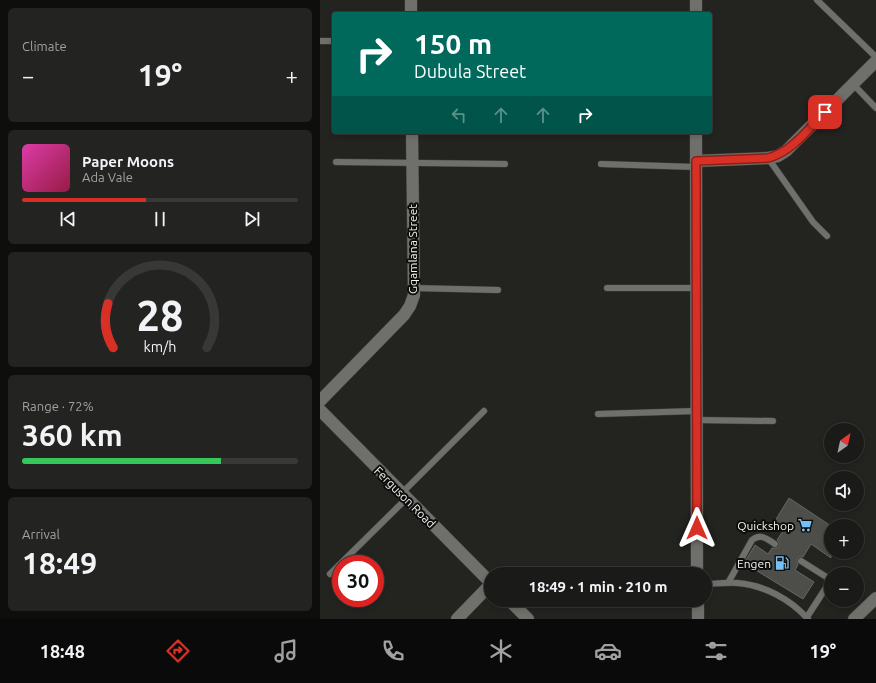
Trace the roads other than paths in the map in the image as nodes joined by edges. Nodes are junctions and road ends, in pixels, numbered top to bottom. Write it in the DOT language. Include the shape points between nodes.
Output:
graph roads {
  1 [pos="412,0"];
  2 [pos="696,0"];
  3 [pos="817,0"];
  4 [pos="411,12"];
  5 [pos="696,12"];
  6 [pos="320,41"];
  7 [pos="332,41"];
  8 [pos="876,57"];
  9 [pos="876,61"];
  10 [pos="853,84"];
  11 [pos="876,108"];
  12 [pos="412,134"];
  13 [pos="696,134"];
  14 [pos="768,158"];
  15 [pos="336,162"];
  16 [pos="412,163"];
  17 [pos="505,164"];
  18 [pos="602,164"];
  19 [pos="696,164"];
  20 [pos="827,236"];
  21 [pos="414,288"];
  22 [pos="607,288"];
  23 [pos="696,288"];
  24 [pos="498,290"];
  25 [pos="320,401"];
  26 [pos="320,410"];
  27 [pos="484,411"];
  28 [pos="598,414"];
  29 [pos="696,416"];
  30 [pos="773,421"];
  31 [pos="404,495"];
  32 [pos="775,544"];
  33 [pos="801,561"];
  34 [pos="697,567"];
  35 [pos="330,574"];
  36 [pos="484,576"];
  37 [pos="728,583"];
  38 [pos="712,584"];
  39 [pos="484,590"];
  40 [pos="876,598"];
  41 [pos="516,607"];
  42 [pos="698,607"];
  43 [pos="808,618"];
  44 [pos="457,619"];
  45 [pos="528,619"];
  46 [pos="698,619"];
  47 [pos="854,619"];
  1 -- 4 [label="street"];
  2 -- 5 [label="street"];
  3 -- 8 [label="lane"];
  6 -- 7 [label="lane"];
  9 -- 10 [label="street"];
  10 -- 11 [label="lane"];
  10 -- 14 [label="street" via="786,151"];
  12 -- 16 [label="street, Gqamlana Street"];
  13 -- 19 [label="street"];
  14 -- 19 [label="street"];
  14 -- 20 [label="lane" via="813,222"];
  15 -- 16 [label="lane"];
  16 -- 17 [label="lane"];
  16 -- 21 [label="street, Gqamlana Street"];
  18 -- 19 [label="lane"];
  19 -- 23 [label="street"];
  21 -- 24 [label="lane"];
  21 -- 25 [label="street, Gqamlana Street" via="410,306 404,315"];
  22 -- 23 [label="lane"];
  23 -- 29 [label="street"];
  26 -- 31 [label="street, Ferguson Road"];
  27 -- 31 [label="lane"];
  28 -- 29 [label="lane"];
  29 -- 30 [label="lane"];
  29 -- 34 [label="street"];
  31 -- 35 [label="lane"];
  31 -- 36 [label="street, Ferguson Road"];
  32 -- 37 [label="lane" via="763,536 752,540"];
  33 -- 43 [label="lane" via="828,578 829,583"];
  37 -- 38 [label="lane"];
  37 -- 43 [label="lane" via="773,592"];
  39 -- 44 [label="street"];
  40 -- 47 [label="street"];
  41 -- 45 [label="street"];
  42 -- 46 [label="street"];
}
